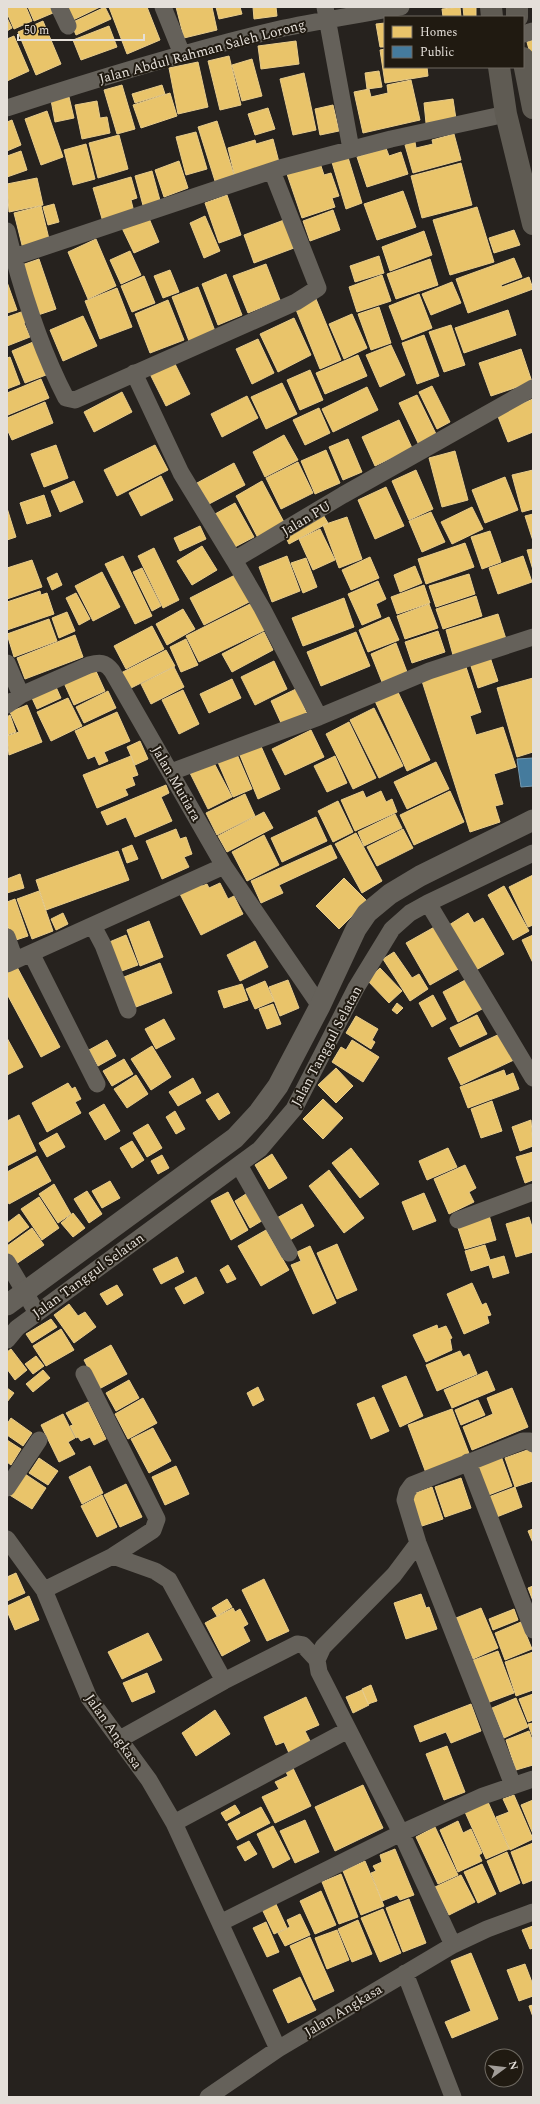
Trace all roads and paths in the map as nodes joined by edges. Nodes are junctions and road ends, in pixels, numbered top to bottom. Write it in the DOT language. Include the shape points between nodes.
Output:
graph roads {
  1 [pos="59,7"];
  2 [pos="163,7"];
  3 [pos="401,7"];
  4 [pos="326,14"];
  5 [pos="68,26"];
  6 [pos="182,54"];
  7 [pos="524,63"];
  8 [pos="500,68"];
  9 [pos="7,108"];
  10 [pos="533,108"];
  11 [pos="506,114"];
  12 [pos="351,150"];
  13 [pos="272,171"];
  14 [pos="533,224"];
  15 [pos="7,231"];
  16 [pos="14,257"];
  17 [pos="134,373"];
  18 [pos="533,388"];
  19 [pos="234,560"];
  20 [pos="533,637"];
  21 [pos="7,663"];
  22 [pos="21,695"];
  23 [pos="7,705"];
  24 [pos="319,717"];
  25 [pos="171,772"];
  26 [pos="533,820"];
  27 [pos="533,853"];
  28 [pos="224,866"];
  29 [pos="428,903"];
  30 [pos="93,926"];
  31 [pos="7,937"];
  32 [pos="31,953"];
  33 [pos="11,962"];
  34 [pos="320,1006"];
  35 [pos="128,1010"];
  36 [pos="533,1078"];
  37 [pos="97,1084"];
  38 [pos="239,1165"];
  39 [pos="533,1192"];
  40 [pos="458,1220"];
  41 [pos="289,1254"];
  42 [pos="7,1262"];
  43 [pos="24,1291"];
  44 [pos="7,1305"];
  45 [pos="37,1313"];
  46 [pos="7,1340"];
  47 [pos="84,1374"];
  48 [pos="39,1440"];
  49 [pos="533,1444"];
  50 [pos="468,1462"];
  51 [pos="7,1488"];
  52 [pos="7,1540"];
  53 [pos="418,1543"];
  54 [pos="113,1556"];
  55 [pos="44,1590"];
  56 [pos="533,1630"];
  57 [pos="317,1660"];
  58 [pos="224,1681"];
  59 [pos="348,1730"];
  60 [pos="120,1739"];
  61 [pos="533,1779"];
  62 [pos="513,1785"];
  63 [pos="174,1822"];
  64 [pos="402,1833"];
  65 [pos="533,1912"];
  66 [pos="220,1923"];
  67 [pos="453,1945"];
  68 [pos="406,1973"];
  69 [pos="278,2049"];
  70 [pos="208,2097"];
  71 [pos="453,2097"];
  1 -- 5 [label="street"];
  2 -- 6 [label="street"];
  3 -- 4 [label="street, Jalan Abdul Rahman Saleh Lorong"];
  4 -- 6 [label="street, Jalan Abdul Rahman Saleh Lorong" via="285,28"];
  4 -- 12 [label="street"];
  6 -- 9 [label="street, Jalan Abdul Rahman Saleh Lorong"];
  7 -- 10 [label="highway"];
  8 -- 11 [label="highway"];
  11 -- 12 [label="street"];
  11 -- 14 [label="highway"];
  12 -- 13 [label="street"];
  13 -- 16 [label="street"];
  13 -- 17 [label="street" via="318,288 296,302"];
  15 -- 16 [label="street"];
  16 -- 17 [label="street" via="55,378 66,398 75,400"];
  17 -- 19 [label="street" via="181,473"];
  18 -- 19 [label="street, Jalan PU"];
  19 -- 24 [label="street"];
  20 -- 24 [label="street" via="429,671"];
  21 -- 22 [label="street"];
  22 -- 23 [label="street"];
  22 -- 25 [label="street, Jalan Mutiara" via="89,665 98,662 106,664"];
  24 -- 25 [label="street"];
  25 -- 28 [label="street, Jalan Mutiara"];
  26 -- 34 [label="street, Jalan Tanggul Selatan" via="420,876 390,894 367,913 356,929"];
  27 -- 29 [label="street, Jalan Tanggul Selatan"];
  28 -- 30 [label="street"];
  28 -- 34 [label="street, Jalan Mutiara"];
  29 -- 36 [label="street"];
  29 -- 38 [label="street, Jalan Tanggul Selatan" via="410,913 392,929 356,988 294,1109 260,1149"];
  30 -- 32 [label="street"];
  30 -- 35 [label="street"];
  31 -- 33 [label="street"];
  32 -- 33 [label="street"];
  32 -- 37 [label="street"];
  34 -- 43 [label="street, Jalan Tanggul Selatan" via="278,1086 235,1138"];
  38 -- 41 [label="street"];
  38 -- 45 [label="street, Jalan Tanggul Selatan"];
  39 -- 40 [label="street"];
  42 -- 43 [label="street"];
  43 -- 44 [label="street, Jalan Tanggul Selatan"];
  43 -- 45 [label="street"];
  45 -- 46 [label="street, Jalan Tanggul Selatan" via="17,1328"];
  47 -- 54 [label="street" via="157,1519 153,1530"];
  48 -- 51 [label="street"];
  49 -- 50 [label="street" via="524,1441"];
  50 -- 53 [label="street" via="412,1485 407,1492 405,1500"];
  50 -- 56 [label="street"];
  52 -- 55 [label="street, Jalan Angkasa"];
  53 -- 57 [label="street" via="394,1575 323,1647"];
  53 -- 62 [label="street"];
  54 -- 55 [label="street"];
  54 -- 58 [label="street" via="155,1571 168,1580"];
  55 -- 60 [label="street, Jalan Angkasa" via="89,1698"];
  57 -- 58 [label="street" via="303,1645 296,1644"];
  57 -- 59 [label="street" via="319,1672"];
  58 -- 60 [label="street"];
  59 -- 63 [label="street"];
  59 -- 64 [label="street"];
  60 -- 63 [label="street, Jalan Angkasa"];
  61 -- 62 [label="street"];
  62 -- 64 [label="street"];
  63 -- 66 [label="street, Jalan Angkasa"];
  64 -- 66 [label="street"];
  64 -- 67 [label="street"];
  65 -- 67 [label="street, Jalan Angkasa"];
  66 -- 69 [label="street, Jalan Angkasa"];
  67 -- 68 [label="street, Jalan Angkasa"];
  68 -- 69 [label="street, Jalan Angkasa"];
  68 -- 71 [label="street"];
  69 -- 70 [label="street"];
}
